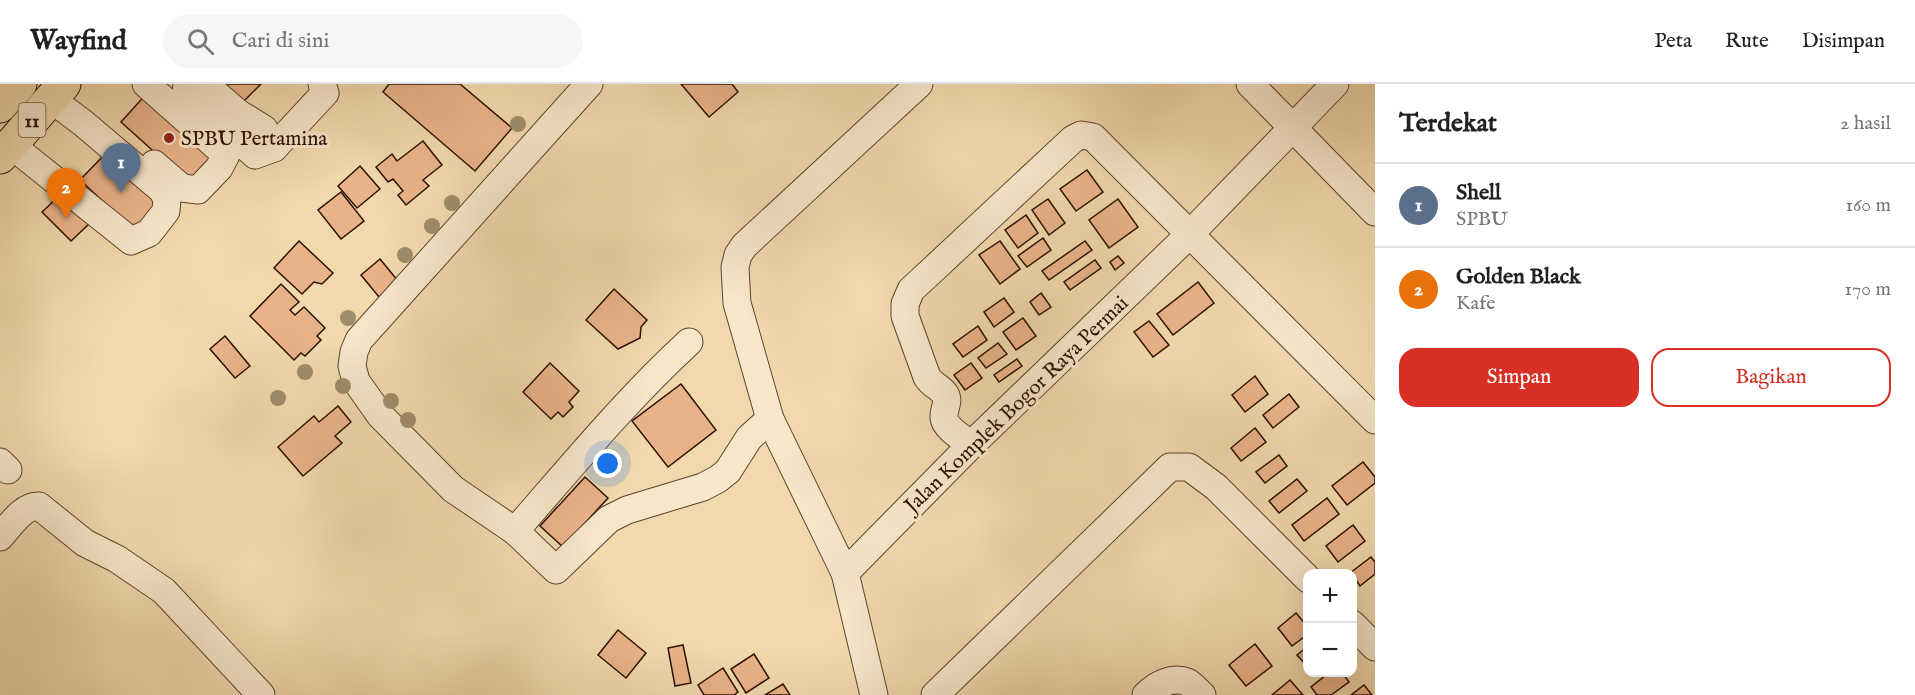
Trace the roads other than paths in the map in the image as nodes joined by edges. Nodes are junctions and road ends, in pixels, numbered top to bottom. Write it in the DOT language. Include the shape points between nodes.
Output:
graph roads {
  1 [pos="20,84"];
  2 [pos="146,84"];
  3 [pos="187,84"];
  4 [pos="195,84"];
  5 [pos="322,84"];
  6 [pos="589,84"];
  7 [pos="919,84"];
  8 [pos="1250,84"];
  9 [pos="1335,84"];
  10 [pos="58,91"];
  11 [pos="0,105"];
  12 [pos="1292,127"];
  13 [pos="274,148"];
  14 [pos="5,151"];
  15 [pos="1375,212"];
  16 [pos="1189,235"];
  17 [pos="689,342"];
  18 [pos="770,419"];
  19 [pos="1375,420"];
  20 [pos="971,445"];
  21 [pos="515,531"];
  22 [pos="0,537"];
  23 [pos="845,573"];
  24 [pos="1303,574"];
  25 [pos="1357,628"];
  26 [pos="1375,647"];
  27 [pos="261,695"];
  28 [pos="874,695"];
  29 [pos="935,695"];
  30 [pos="1146,695"];
  31 [pos="1202,695"];
  1 -- 11 [label="highway, 11"];
  2 -- 10 [label="street" via="226,155 198,190 182,188"];
  3 -- 13 [label="street" via="186,94 255,155"];
  4 -- 13 [label="street" via="209,88 264,129"];
  5 -- 13 [label="street" via="326,93"];
  6 -- 21 [label="street" via="359,340 354,352 356,381 380,415 453,489"];
  7 -- 18 [label="street" via="738,255 737,303"];
  8 -- 12 [label="street"];
  9 -- 12 [label="street, Jalan Komplek Bogor Raya Permai"];
  10 -- 14 [label="highway, 11"];
  10 -- 14 [label="street" via="83,123 162,190 167,200 166,211 149,233 131,241"];
  12 -- 15 [label="street"];
  12 -- 16 [label="street, Jalan Komplek Bogor Raya Permai"];
  16 -- 19 [label="street"];
  16 -- 20 [label="street, Jalan Komplek Bogor Raya Permai"];
  16 -- 20 [label="street" via="1093,137 1081,135 1072,139 911,290 905,316 927,377 944,392 946,424"];
  17 -- 21 [label="street" via="635,396"];
  18 -- 21 [label="street" via="749,438 728,471 718,479 609,519 556,570"];
  18 -- 23 [label="street"];
  20 -- 23 [label="street, Jalan Komplek Bogor Raya Permai"];
  22 -- 27 [label="street" via="31,506 39,506 85,543 164,591"];
  23 -- 28 [label="street"];
  24 -- 29 [label="street" via="1216,487 1189,467 1170,467"];
  25 -- 26 [label="street"];
  30 -- 31 [label="street" via="1163,683 1176,680 1188,682"];
}
